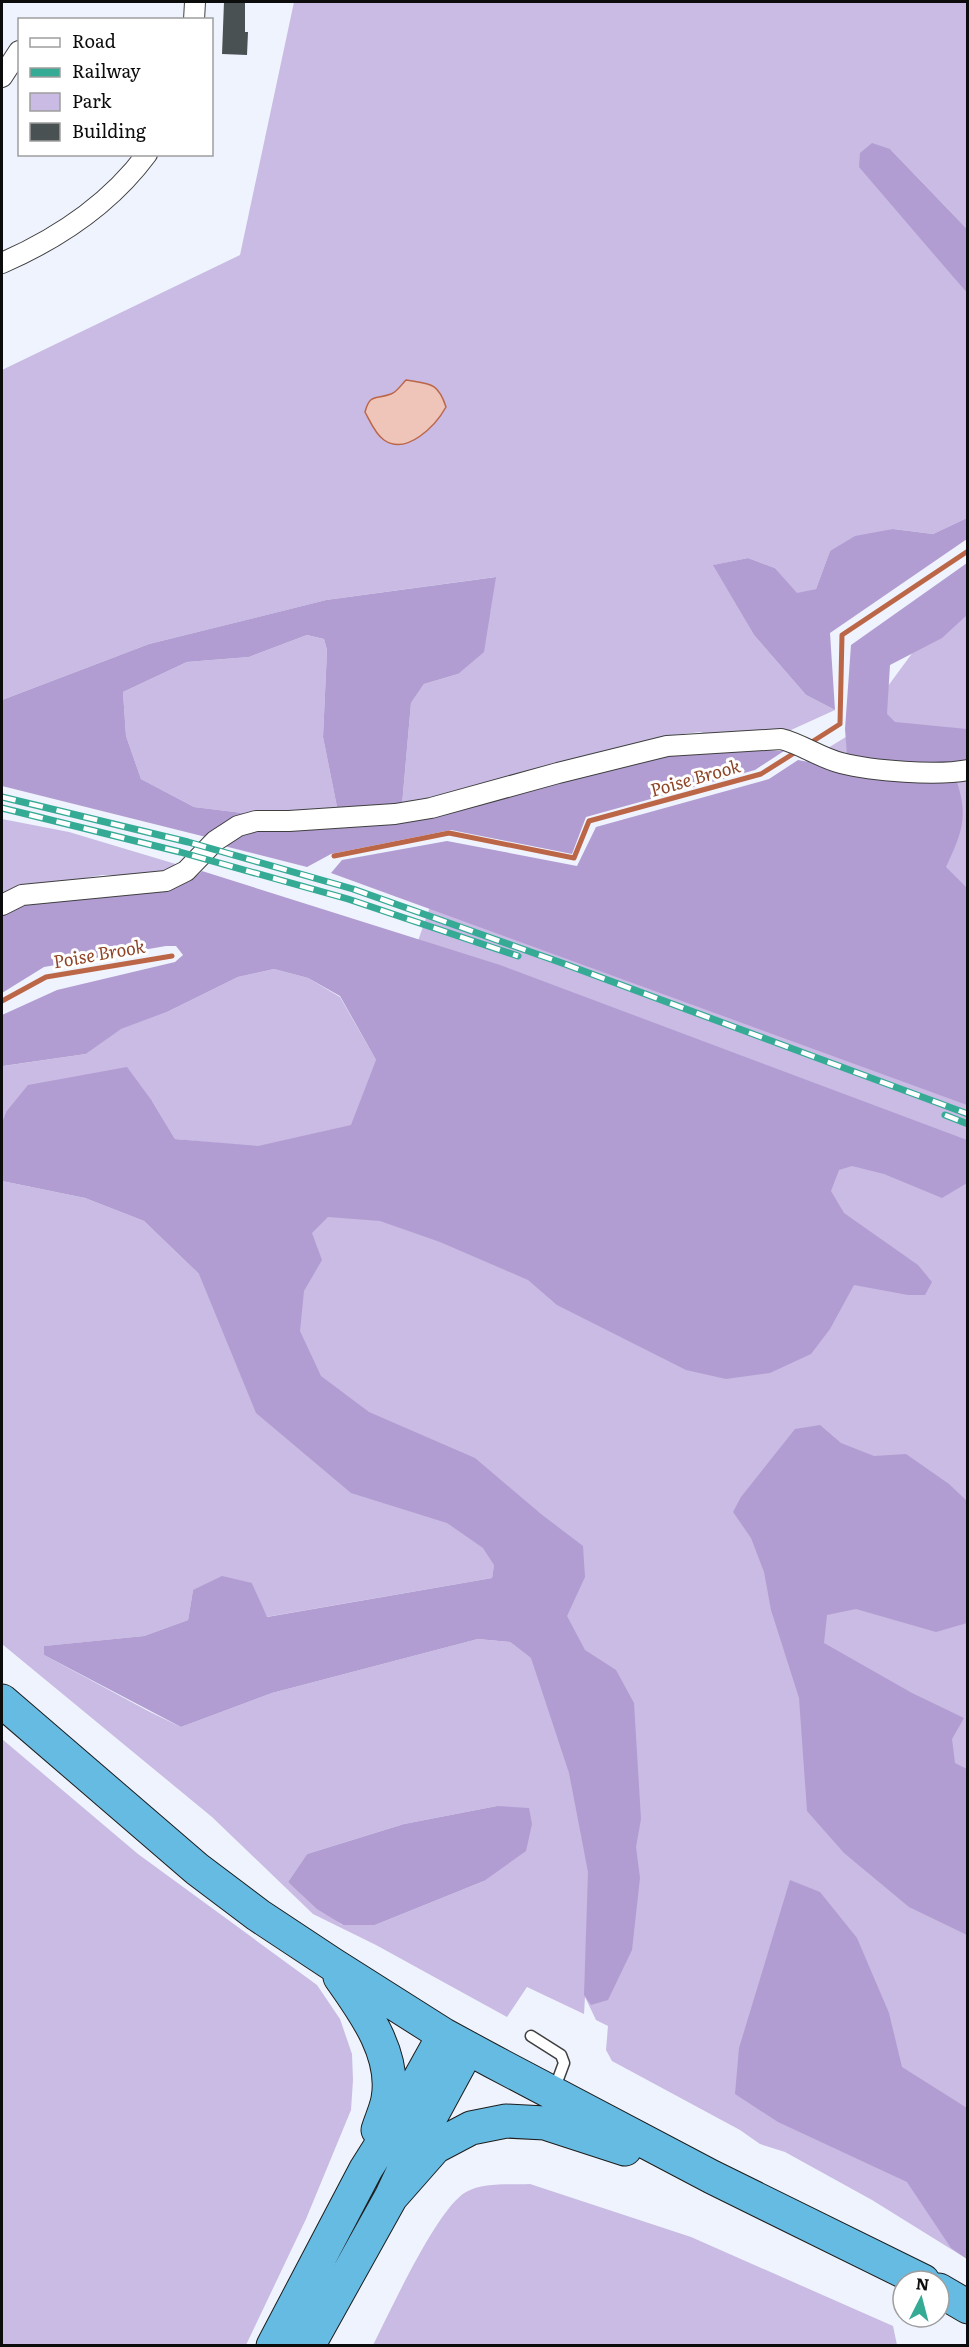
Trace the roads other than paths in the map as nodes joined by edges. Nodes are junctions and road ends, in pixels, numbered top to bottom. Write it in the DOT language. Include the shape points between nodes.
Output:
graph roads {
  1 [pos="195,2"];
  2 [pos="194,18"];
  3 [pos="18,53"];
  4 [pos="2,77"];
  5 [pos="146,156"];
  6 [pos="2,263"];
  7 [pos="968,770"];
  8 [pos="2,905"];
  9 [pos="2,1701"];
  10 [pos="332,1964"];
  11 [pos="531,2036"];
  12 [pos="456,2041"];
  13 [pos="552,2093"];
  14 [pos="366,2169"];
  15 [pos="712,2178"];
  16 [pos="391,2197"];
  17 [pos="898,2269"];
  18 [pos="951,2297"];
  19 [pos="968,2307"];
  20 [pos="273,2346"];
  21 [pos="308,2346"];
  1 -- 2 [label="street"];
  3 -- 4 [label="street"];
  5 -- 6 [label="street" via="103,201 65,230"];
  7 -- 8 [label="street" via="940,772 840,763 781,739 667,746 431,808 395,814 256,821 238,826 215,841 186,871 166,881 22,895"];
  9 -- 10 [label="highway" via="197,1869"];
  10 -- 12 [label="highway"];
  10 -- 14 [label="highway" via="368,2017 388,2075 388,2099"];
  11 -- 13 [label="lane" via="561,2055 564,2063"];
  12 -- 13 [label="highway"];
  12 -- 14 [label="highway"];
  12 -- 16 [label="highway"];
  13 -- 15 [label="highway"];
  14 -- 20 [label="highway"];
  15 -- 16 [label="highway" via="545,2123 506,2121 471,2128 435,2146"];
  15 -- 17 [label="highway"];
  16 -- 21 [label="highway"];
  18 -- 19 [label="highway"];
}
